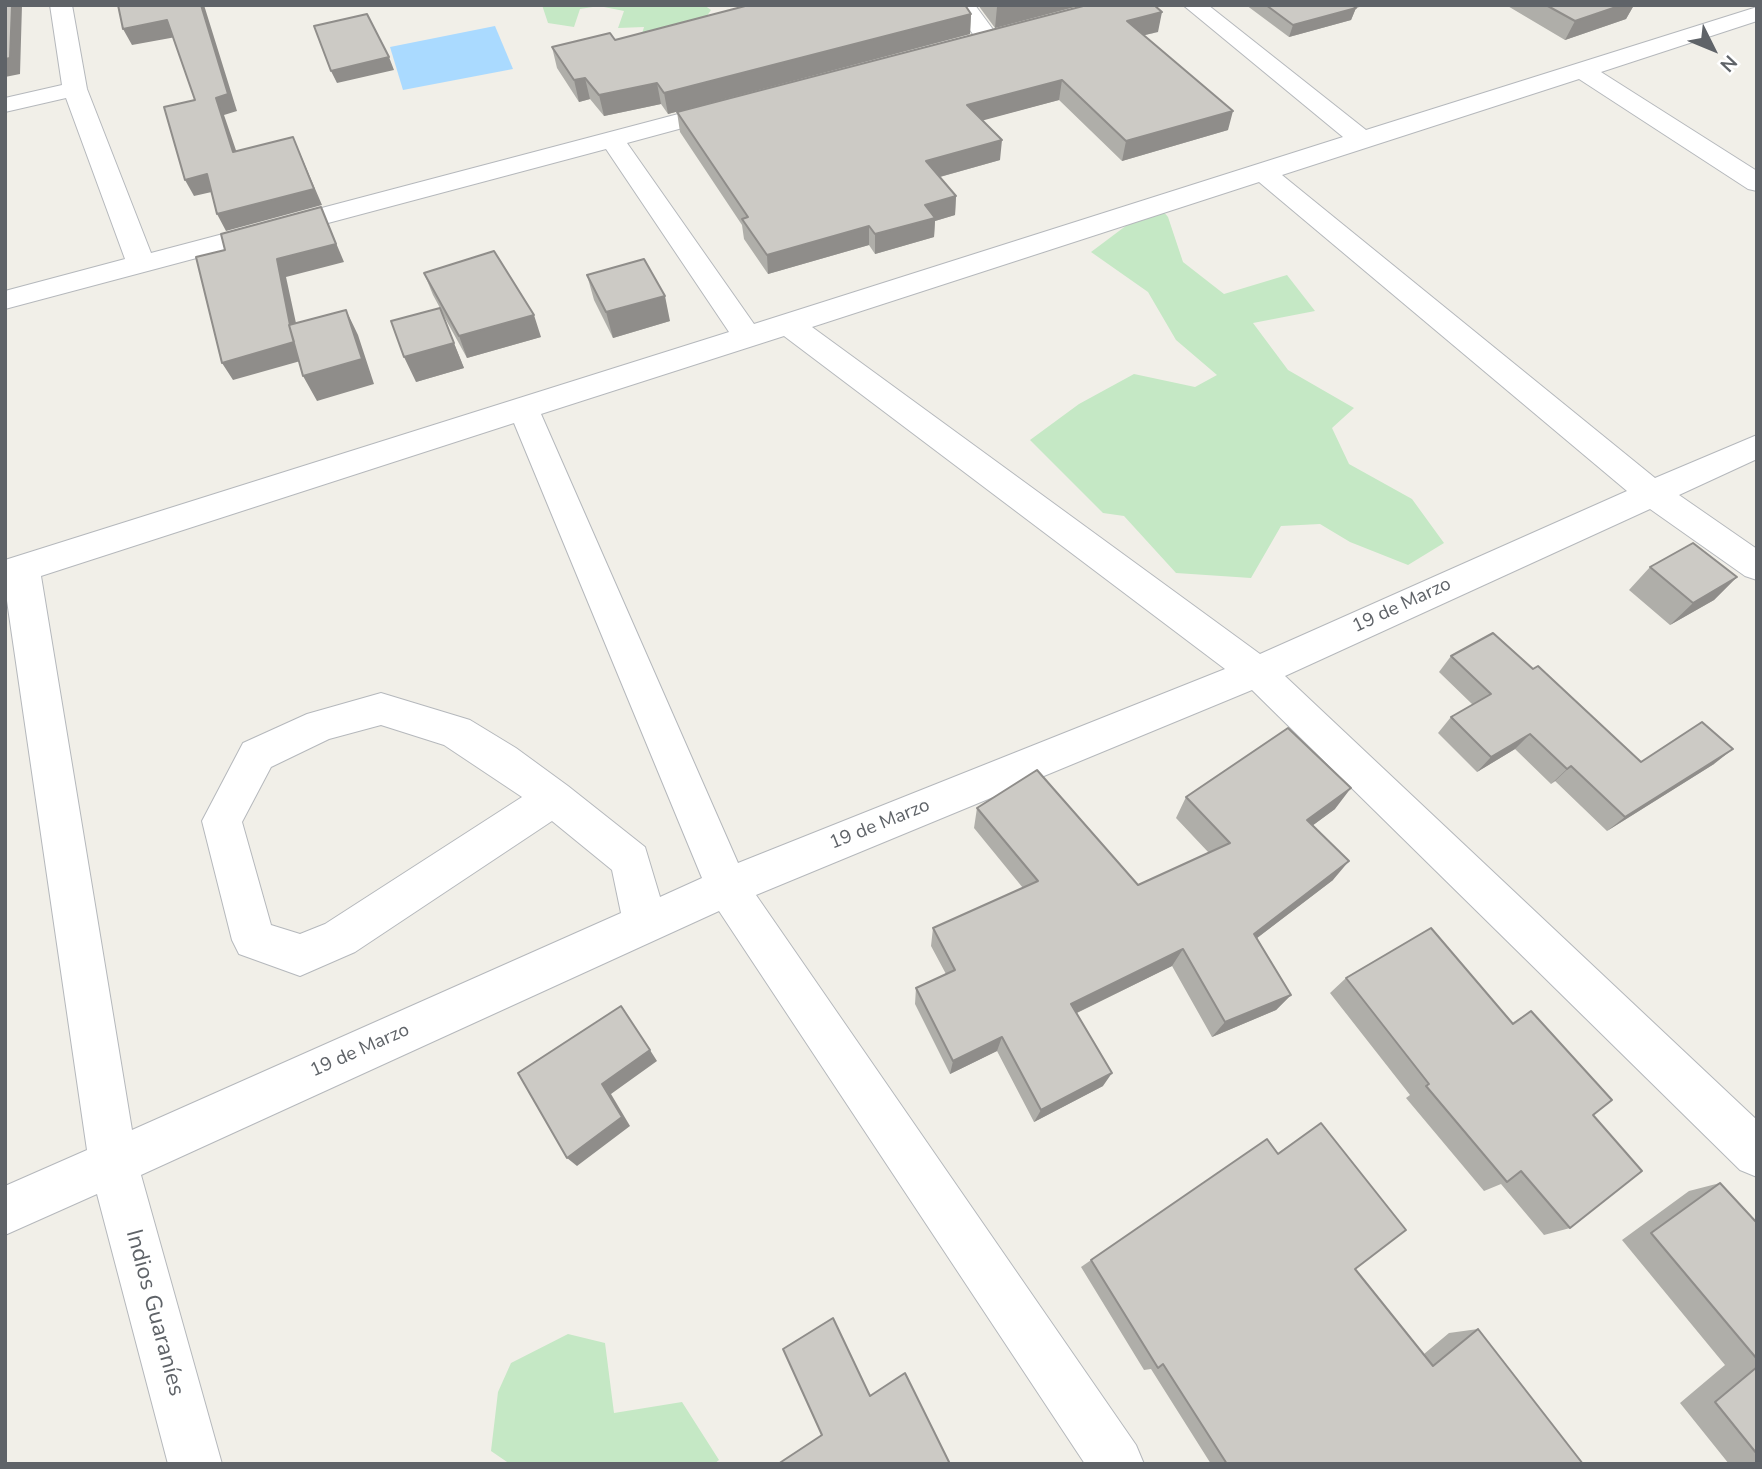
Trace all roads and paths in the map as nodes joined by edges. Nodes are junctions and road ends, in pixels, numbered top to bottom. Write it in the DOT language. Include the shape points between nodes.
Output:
graph roads {
  1 [pos="61,5"];
  2 [pos="964,5"];
  3 [pos="1194,5"];
  4 [pos="1757,15"];
  5 [pos="1015,33"];
  6 [pos="988,40"];
  7 [pos="961,47"];
  8 [pos="1582,70"];
  9 [pos="75,89"];
  10 [pos="746,103"];
  11 [pos="5,105"];
  12 [pos="612,139"];
  13 [pos="1362,140"];
  14 [pos="1262,172"];
  15 [pos="1757,183"];
  16 [pos="141,264"];
  17 [pos="5,300"];
  18 [pos="788,324"];
  19 [pos="746,335"];
  20 [pos="523,408"];
  21 [pos="1757,446"];
  22 [pos="1650,492"];
  23 [pos="1757,567"];
  24 [pos="14,571"];
  25 [pos="1256,672"];
  26 [pos="554,798"];
  27 [pos="727,887"];
  28 [pos="645,923"];
  29 [pos="1757,1153"];
  30 [pos="113,1161"];
  31 [pos="5,1210"];
  32 [pos="195,1464"];
  33 [pos="1117,1464"];
  1 -- 9 [label="street"];
  2 -- 6 [label="street"];
  3 -- 13 [label="street"];
  4 -- 8 [label="street"];
  5 -- 6 [label="street"];
  6 -- 7 [label="street"];
  8 -- 13 [label="street"];
  8 -- 15 [label="street"];
  9 -- 11 [label="street"];
  9 -- 16 [label="street"];
  10 -- 12 [label="street"];
  12 -- 16 [label="street"];
  12 -- 19 [label="street"];
  13 -- 14 [label="street"];
  14 -- 18 [label="street"];
  14 -- 22 [label="street"];
  16 -- 17 [label="street"];
  18 -- 19 [label="street"];
  18 -- 25 [label="street"];
  19 -- 20 [label="street"];
  20 -- 24 [label="street"];
  20 -- 27 [label="street"];
  21 -- 22 [label="street, 19 de Marzo"];
  22 -- 23 [label="street"];
  22 -- 25 [label="street, 19 de Marzo"];
  24 -- 30 [label="street, Indios Guaraníes"];
  25 -- 27 [label="street, 19 de Marzo"];
  25 -- 29 [label="street"];
  26 -- 26 [label="street" via="456,732 381,709 321,725 257,755 222,821 254,940 300,955 340,938"];
  26 -- 28 [label="street" via="630,860"];
  27 -- 28 [label="street, 19 de Marzo"];
  27 -- 33 [label="street"];
  28 -- 30 [label="street, 19 de Marzo"];
  30 -- 31 [label="street, 19 de Marzo"];
  30 -- 32 [label="street, Indios Guaraníes"];
}
